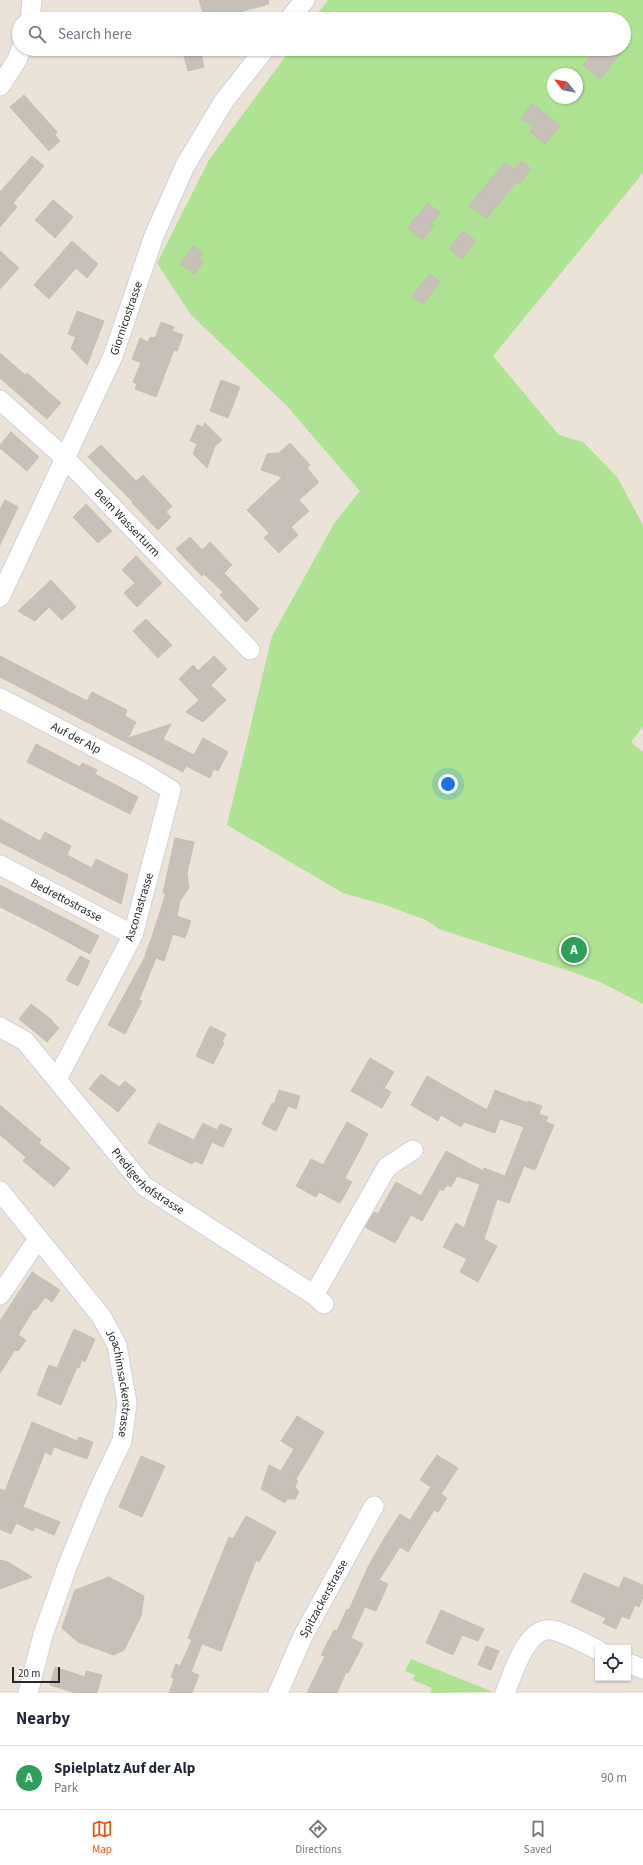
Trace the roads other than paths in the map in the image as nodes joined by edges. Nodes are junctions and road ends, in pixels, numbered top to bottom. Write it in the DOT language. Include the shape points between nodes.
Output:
graph roads {
  1 [pos="32,0"];
  2 [pos="305,0"];
  3 [pos="31,12"];
  4 [pos="295,12"];
  5 [pos="18,56"];
  6 [pos="259,56"];
  7 [pos="0,86"];
  8 [pos="0,400"];
  9 [pos="65,458"];
  10 [pos="1,594"];
  11 [pos="250,650"];
  12 [pos="0,698"];
  13 [pos="152,779"];
  14 [pos="0,865"];
  15 [pos="133,935"];
  16 [pos="0,1027"];
  17 [pos="57,1079"];
  18 [pos="413,1150"];
  19 [pos="0,1191"];
  20 [pos="38,1239"];
  21 [pos="0,1294"];
  22 [pos="374,1506"];
  23 [pos="595,1649"];
  24 [pos="631,1664"];
  25 [pos="643,1669"];
  26 [pos="28,1693"];
  27 [pos="278,1693"];
  28 [pos="505,1693"];
  1 -- 3 [label="street"];
  2 -- 4 [label="street"];
  5 -- 7 [label="street"];
  6 -- 9 [label="street, Giornicostrasse" via="224,101 185,166 154,236 113,356"];
  8 -- 9 [label="street, Beim Wasserturm"];
  9 -- 10 [label="street, Giornicostrasse"];
  9 -- 11 [label="street, Beim Wasserturm"];
  12 -- 13 [label="street, Auf der Alp"];
  13 -- 15 [label="street, Asconastrasse" via="171,790"];
  14 -- 15 [label="street, Bedrettostrasse"];
  15 -- 17 [label="street, Asconastrasse"];
  16 -- 17 [label="street, Predigerhofstrasse" via="25,1041"];
  17 -- 18 [label="street, Predigerhofstrasse" via="144,1186 319,1299 387,1167"];
  19 -- 20 [label="street, Joachimsackerstrasse"];
  20 -- 21 [label="street"];
  20 -- 26 [label="street, Joachimsackerstrasse" via="100,1316 114,1339 127,1403 122,1440 67,1567 43,1634"];
  22 -- 27 [label="street, Spitzackerstrasse" via="304,1636"];
  23 -- 28 [label="street" via="553,1630 544,1630 534,1635 526,1644"];
  24 -- 25 [label="street"];
}
